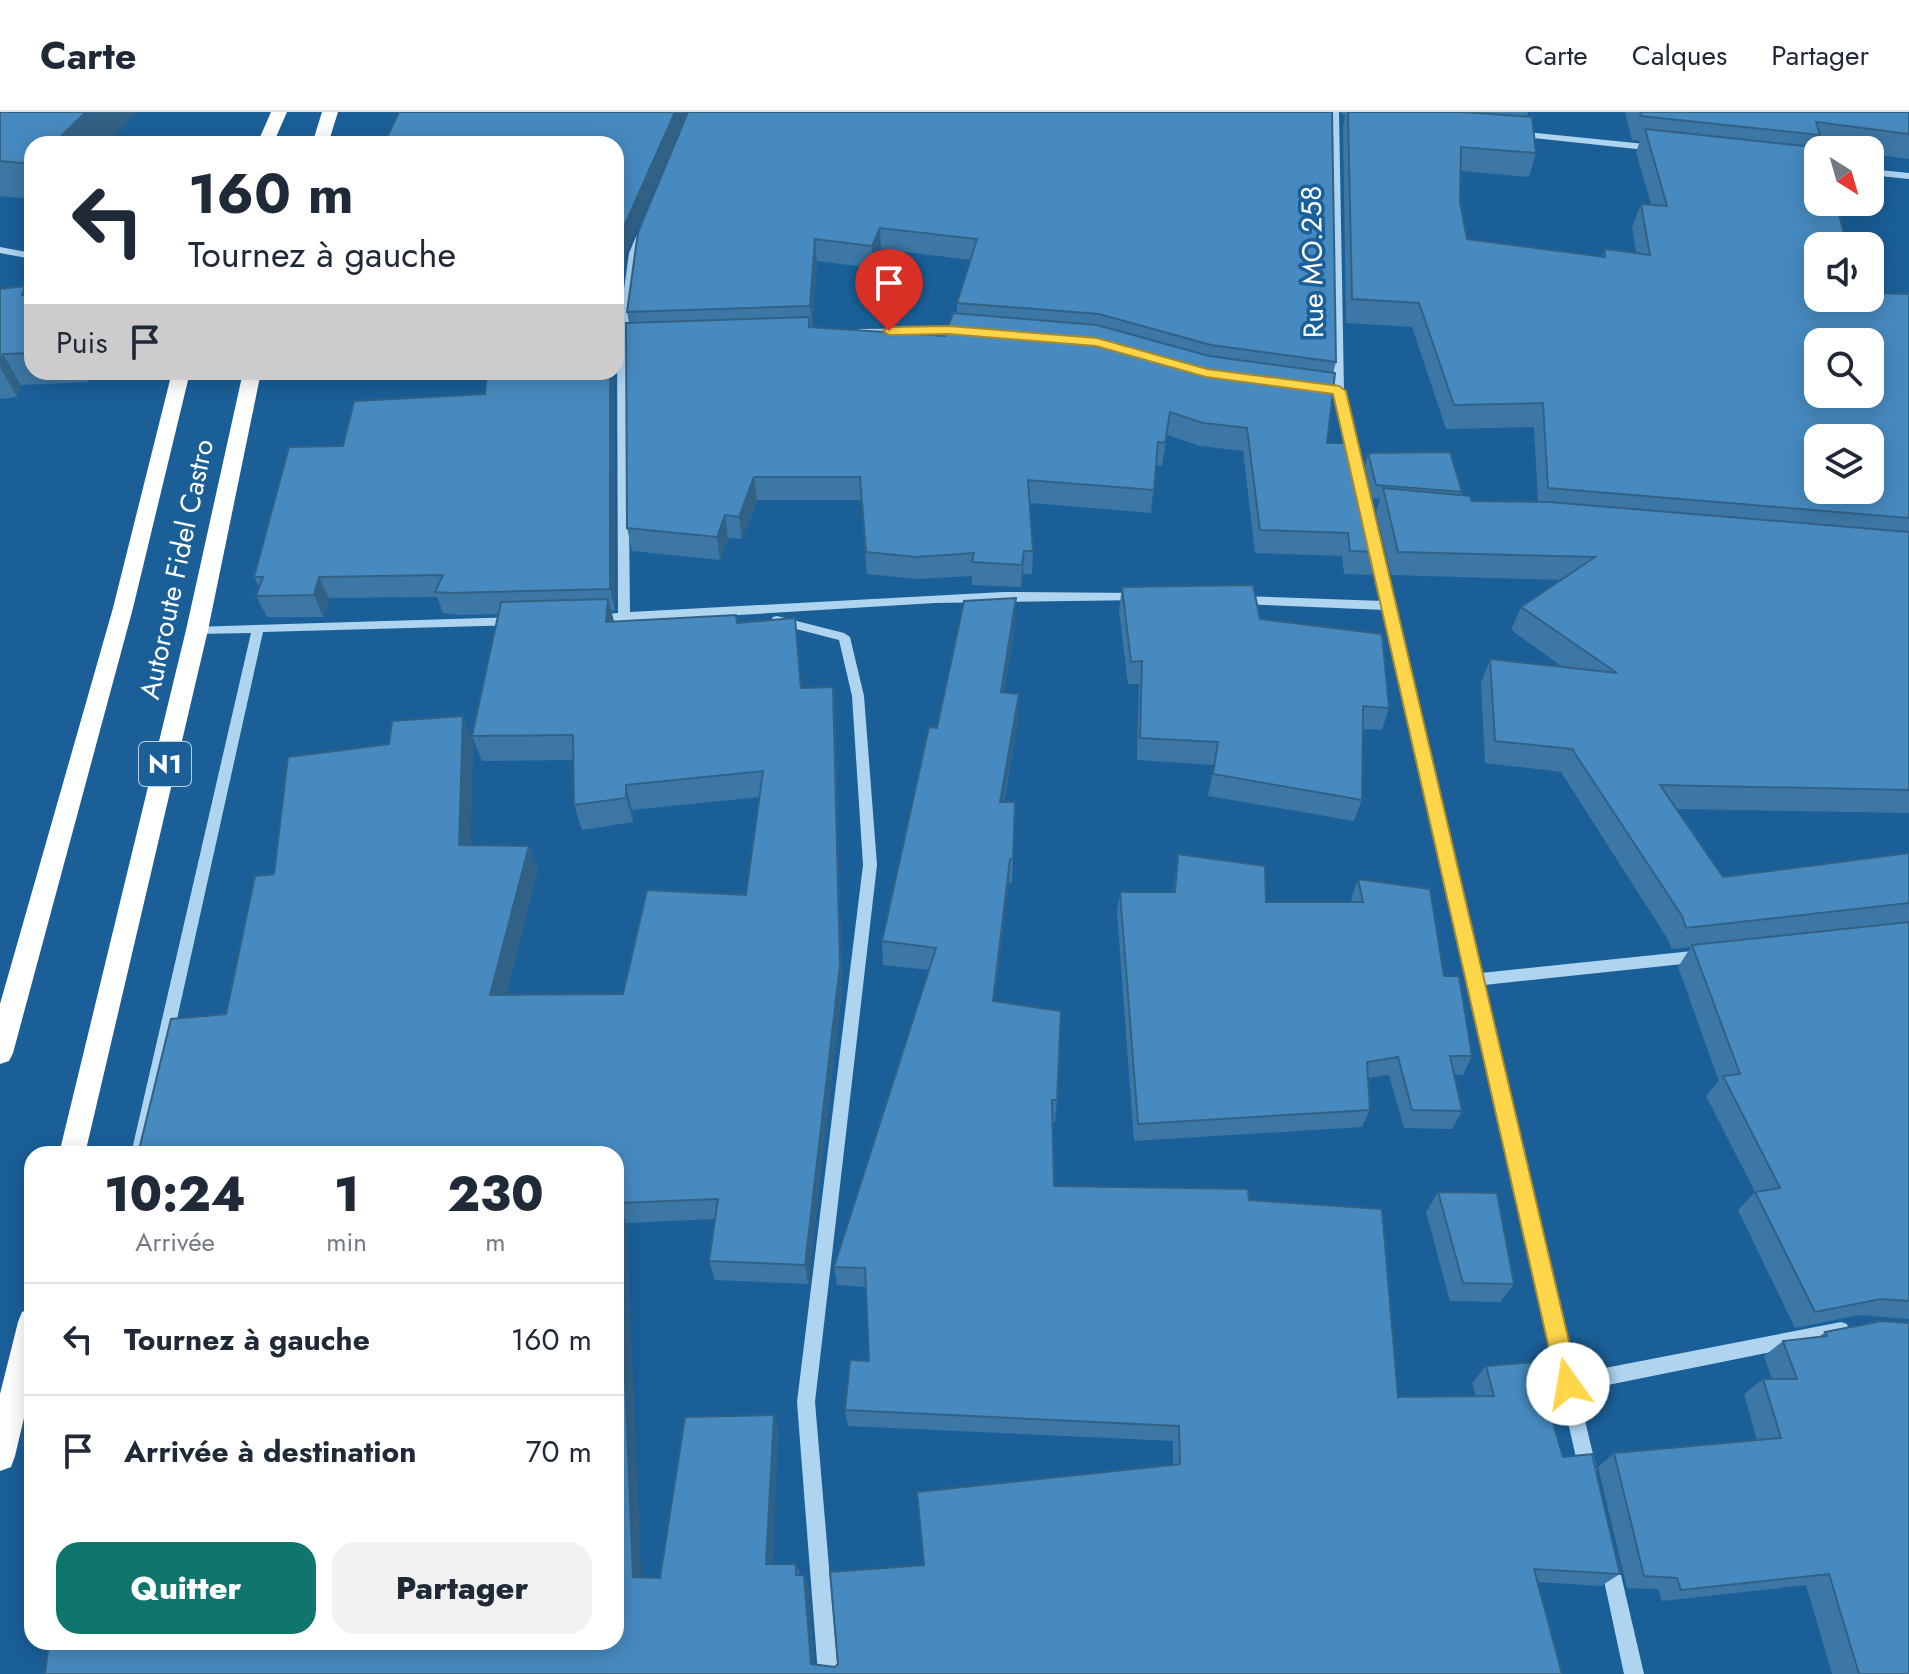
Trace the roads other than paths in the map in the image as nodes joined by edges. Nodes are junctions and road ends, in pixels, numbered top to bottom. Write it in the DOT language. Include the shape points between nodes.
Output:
graph roads {
  1 [pos="279,112"];
  2 [pos="330,112"];
  3 [pos="1337,119"];
  4 [pos="1507,133"];
  5 [pos="268,136"];
  6 [pos="322,136"];
  7 [pos="1663,149"];
  8 [pos="1884,173"];
  9 [pos="1909,176"];
  10 [pos="646,225"];
  11 [pos="0,250"];
  12 [pos="24,254"];
  13 [pos="624,326"];
  14 [pos="978,332"];
  15 [pos="840,333"];
  16 [pos="638,339"];
  17 [pos="624,340"];
  18 [pos="179,380"];
  19 [pos="250,380"];
  20 [pos="622,380"];
  21 [pos="1360,477"];
  22 [pos="1370,520"];
  23 [pos="1154,597"];
  24 [pos="1233,600"];
  25 [pos="1391,606"];
  26 [pos="749,612"];
  27 [pos="624,618"];
  28 [pos="576,619"];
  29 [pos="529,620"];
  30 [pos="258,628"];
  31 [pos="197,630"];
  32 [pos="1711,955"];
  33 [pos="1476,980"];
  34 [pos="0,1053"];
  35 [pos="74,1146"];
  36 [pos="141,1146"];
  37 [pos="1860,1326"];
  38 [pos="24,1356"];
  39 [pos="1568,1384"];
  40 [pos="0,1456"];
  41 [pos="1592,1491"];
  42 [pos="1606,1552"];
  43 [pos="828,1674"];
  44 [pos="1634,1674"];
  1 -- 5 [label="highway"];
  2 -- 6 [label="highway"];
  3 -- 21 [label="street, Rue MO.258" via="1332,390"];
  4 -- 7 [label="street"];
  8 -- 9 [label="street"];
  10 -- 13 [label="street" via="634,253"];
  11 -- 12 [label="street"];
  14 -- 15 [label="street"];
  16 -- 17 [label="street"];
  18 -- 34 [label="highway, Autoroute Fidel Castro" via="124,604"];
  19 -- 31 [label="highway, Autoroute Fidel Castro / N1"];
  20 -- 27 [label="street"];
  22 -- 25 [label="street"];
  23 -- 26 [label="street" via="1044,593"];
  24 -- 25 [label="street"];
  25 -- 33 [label="street"];
  26 -- 27 [label="street"];
  26 -- 43 [label="street" via="844,637 858,696 870,865 806,1402"];
  27 -- 28 [label="street"];
  29 -- 30 [label="street"];
  30 -- 31 [label="street"];
  30 -- 36 [label="street"];
  31 -- 35 [label="highway, Autoroute Fidel Castro / N1"];
  32 -- 33 [label="street"];
  33 -- 39 [label="street"];
  37 -- 39 [label="street"];
  38 -- 40 [label="highway"];
  39 -- 41 [label="street"];
  42 -- 44 [label="street"];
}
